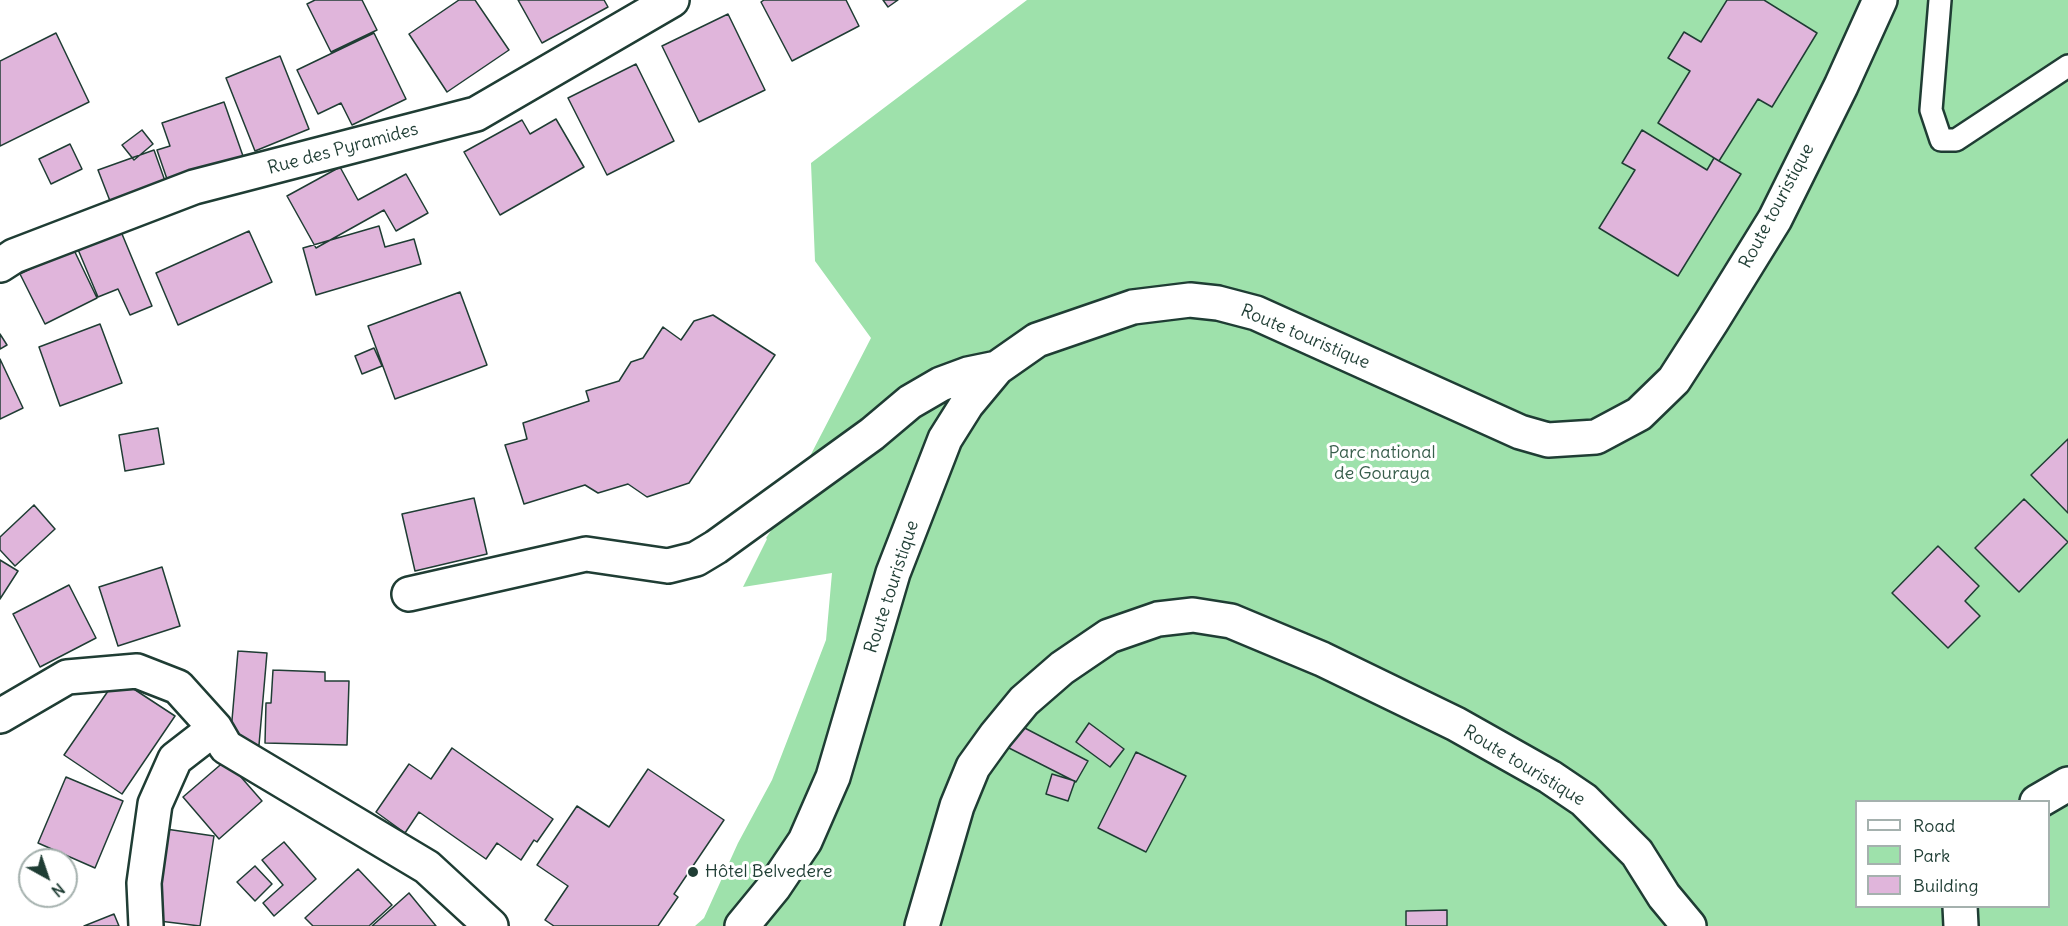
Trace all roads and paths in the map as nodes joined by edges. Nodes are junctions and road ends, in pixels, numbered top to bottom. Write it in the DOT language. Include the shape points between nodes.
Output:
graph roads {
  1 [pos="672,0"];
  2 [pos="1880,0"];
  3 [pos="1940,0"];
  4 [pos="2068,66"];
  5 [pos="0,266"];
  6 [pos="997,368"];
  7 [pos="409,594"];
  8 [pos="0,716"];
  9 [pos="215,728"];
  10 [pos="2068,784"];
  11 [pos="2039,800"];
  12 [pos="1960,908"];
  13 [pos="146,926"];
  14 [pos="490,926"];
  15 [pos="742,926"];
  16 [pos="922,926"];
  17 [pos="1689,926"];
  18 [pos="1961,926"];
  1 -- 5 [label="street, Rue des Pyramides" via="476,114 194,187 14,256"];
  2 -- 6 [label="street, Route touristique" via="1775,219 1674,380 1639,414 1596,437 1548,440 1520,432 1256,313 1218,303 1190,300 1133,307 1037,340"];
  3 -- 4 [label="lane" via="1931,110 1941,140 1956,140"];
  6 -- 7 [label="street" via="941,384 910,402 872,434 696,559 668,566 586,554"];
  6 -- 15 [label="street, Route touristique" via="945,439 893,573 833,777 804,841"];
  8 -- 9 [label="street" via="67,677 137,671 178,687"];
  9 -- 13 [label="street" via="175,759 155,804 144,884"];
  9 -- 14 [label="street" via="226,747 427,867"];
  10 -- 11 [label="street"];
  12 -- 18 [label="street"];
  16 -- 17 [label="street, Route touristique" via="957,806 974,767 1024,701 1062,668 1109,636 1158,619 1193,615 1231,621 1322,659 1455,724 1550,777 1584,800 1637,853"];
}
